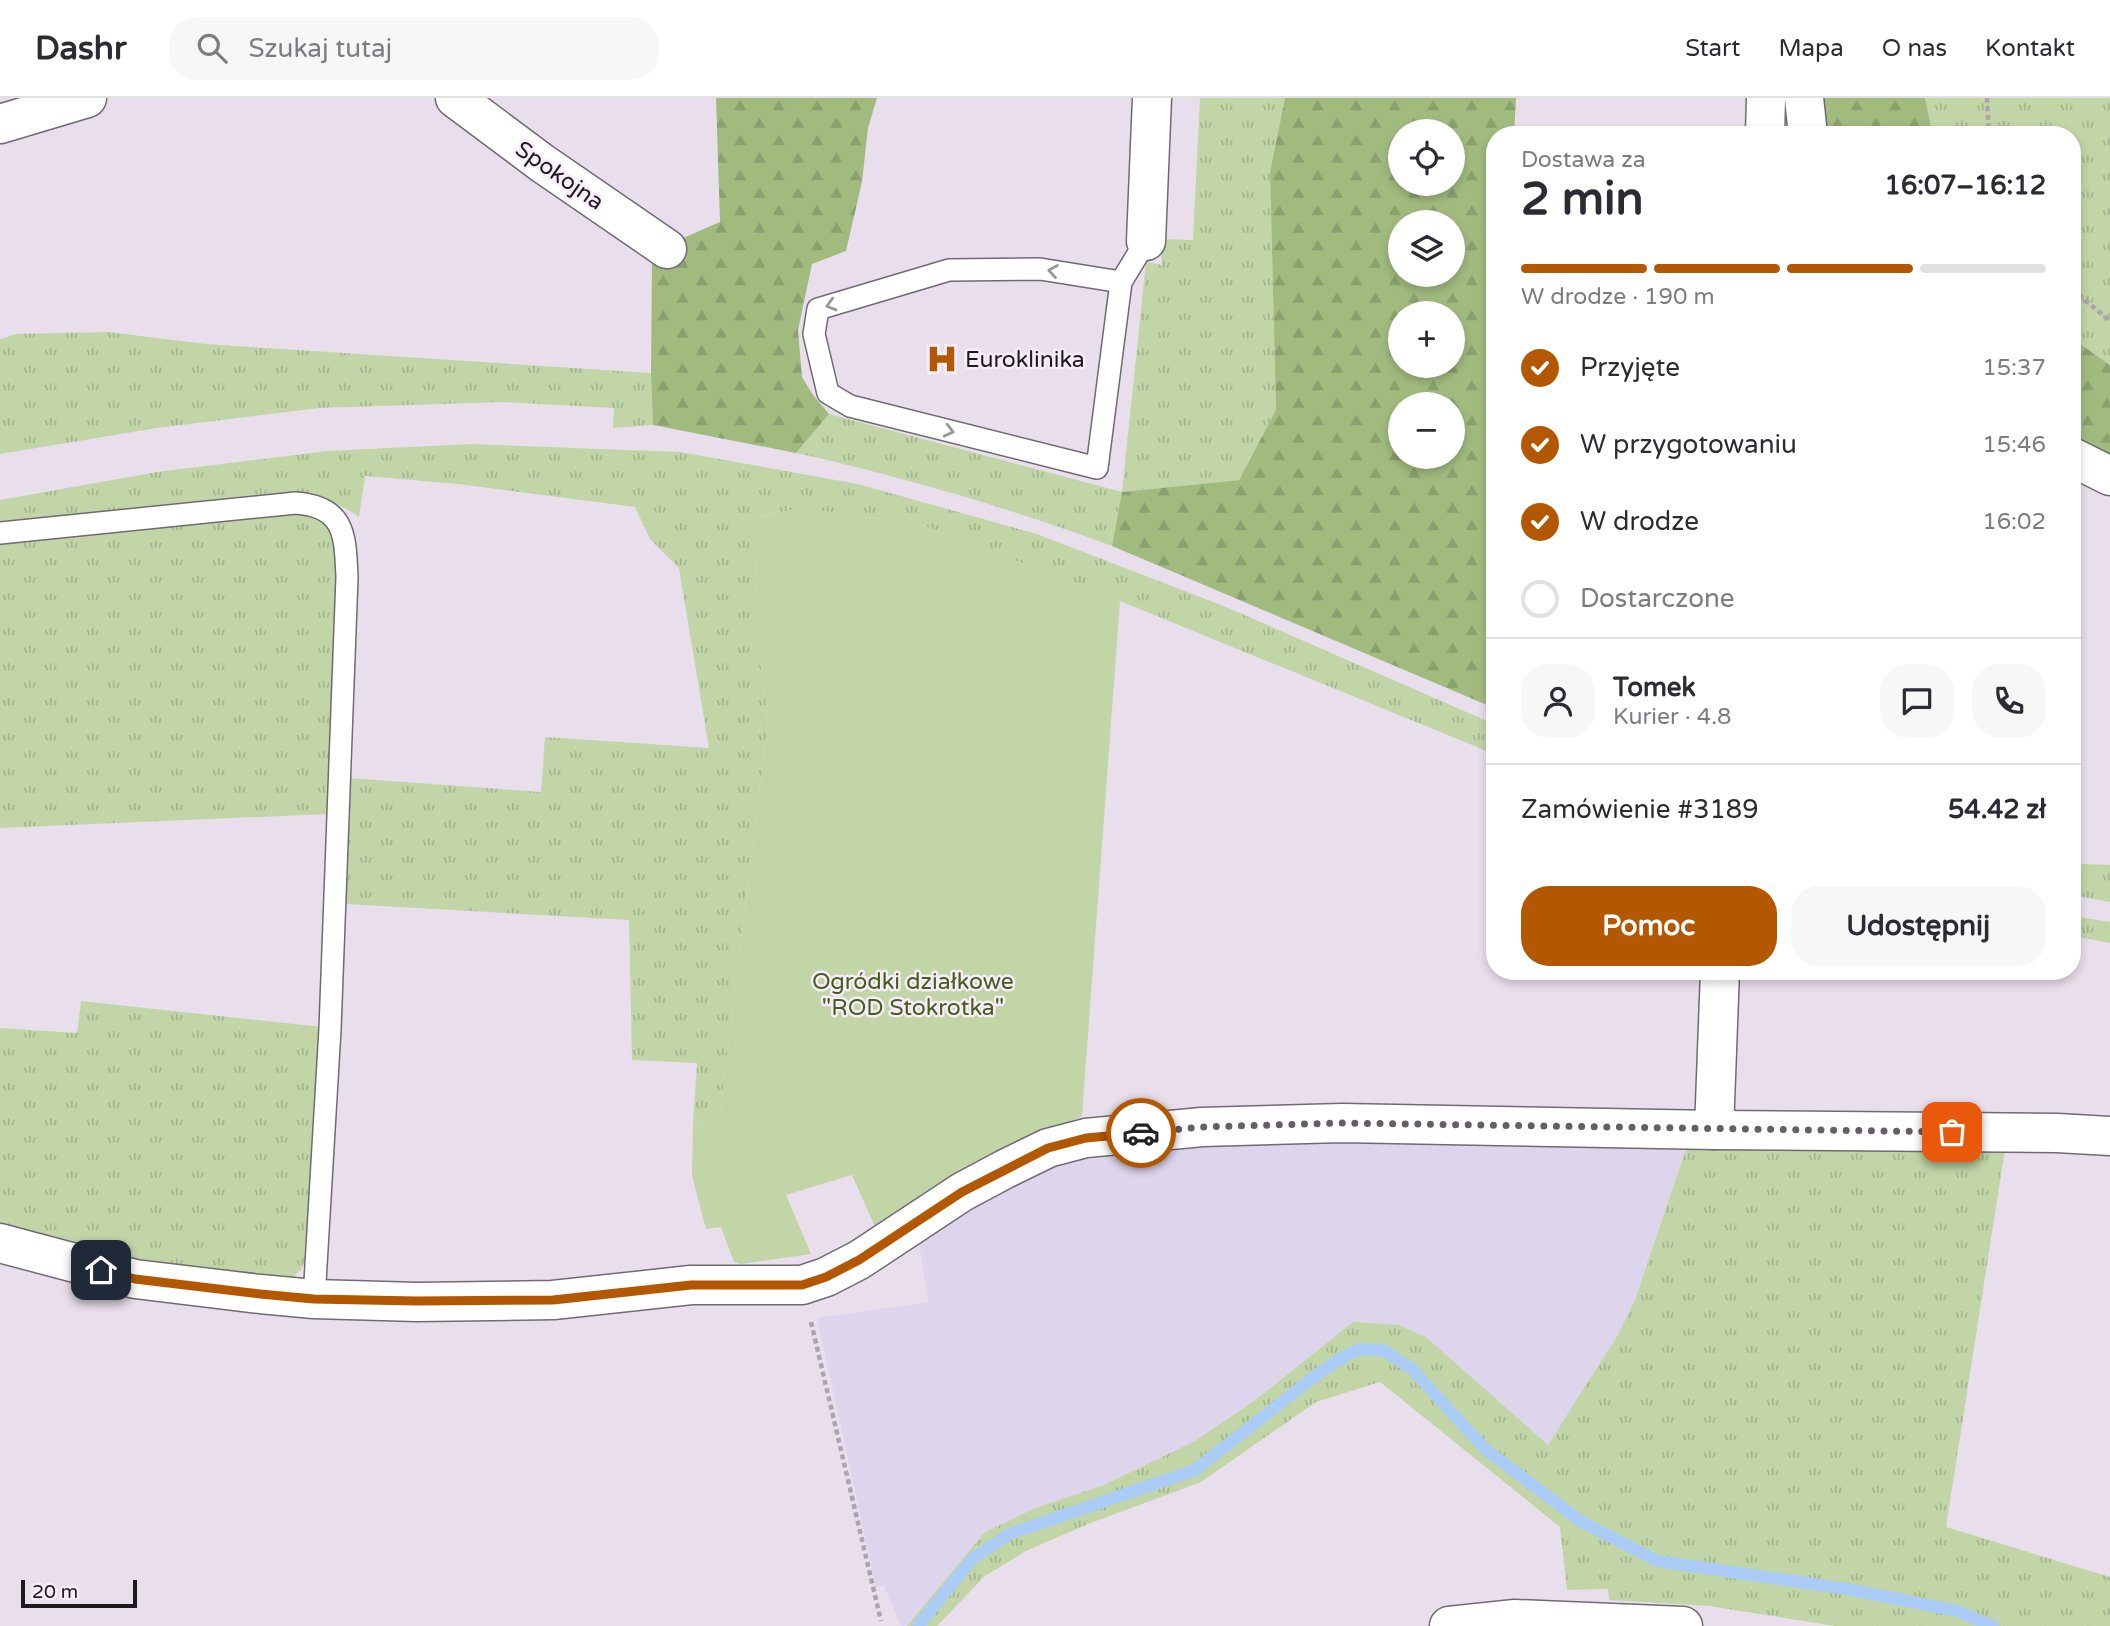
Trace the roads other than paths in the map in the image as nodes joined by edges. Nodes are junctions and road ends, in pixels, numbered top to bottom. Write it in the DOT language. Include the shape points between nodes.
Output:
graph roads {
  1 [pos="87,98"];
  2 [pos="455,98"];
  3 [pos="1152,98"];
  4 [pos="1766,98"];
  5 [pos="1804,98"];
  6 [pos="0,124"];
  7 [pos="1765,126"];
  8 [pos="1807,126"];
  9 [pos="1146,241"];
  10 [pos="667,250"];
  11 [pos="1121,282"];
  12 [pos="2081,461"];
  13 [pos="2110,475"];
  14 [pos="0,533"];
  15 [pos="1720,980"];
  16 [pos="1714,1130"];
  17 [pos="2110,1136"];
  18 [pos="0,1243"];
  19 [pos="314,1299"];
  20 [pos="1515,1622"];
  21 [pos="1449,1626"];
  22 [pos="1683,1626"];
  1 -- 6 [label="street"];
  2 -- 10 [label="street, Spokojna"];
  3 -- 9 [label="street"];
  4 -- 7 [label="street"];
  5 -- 8 [label="street"];
  9 -- 11 [label="lane"];
  11 -- 11 [label="lane, one-way" via="1040,269 949,270 818,309 814,334 828,393 850,406 1097,468"];
  12 -- 13 [label="street"];
  14 -- 19 [label="lane" via="296,503 331,514 345,536 330,1029"];
  15 -- 16 [label="street"];
  16 -- 17 [label="street"];
  16 -- 19 [label="street" via="1342,1123 1202,1127 1086,1138 1048,1148 1005,1168 859,1260 802,1285 691,1285 553,1300"];
  18 -- 19 [label="street" via="135,1279"];
  20 -- 21 [label="street"];
  20 -- 22 [label="street"];
}
